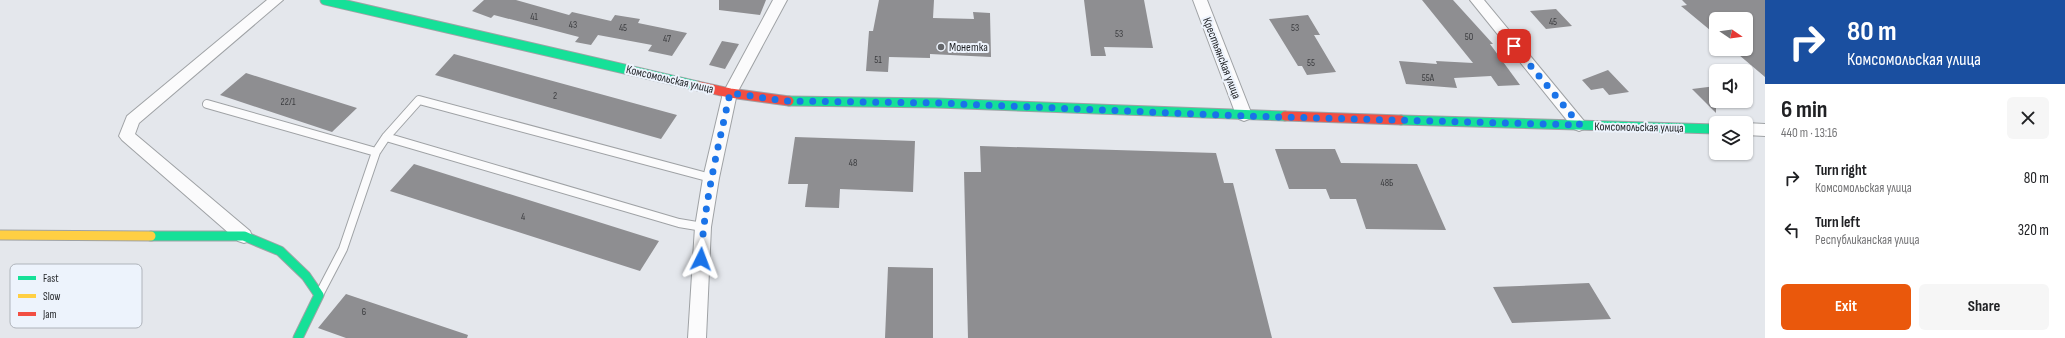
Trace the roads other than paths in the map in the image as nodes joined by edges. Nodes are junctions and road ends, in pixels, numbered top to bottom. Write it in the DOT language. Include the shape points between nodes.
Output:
graph roads {
  1 [pos="276,0"];
  2 [pos="326,0"];
  3 [pos="780,0"];
  4 [pos="1200,0"];
  5 [pos="1477,0"];
  6 [pos="730,93"];
  7 [pos="207,104"];
  8 [pos="1244,116"];
  9 [pos="1580,125"];
  10 [pos="1709,128"];
  11 [pos="1753,129"];
  12 [pos="1765,130"];
  13 [pos="386,137"];
  14 [pos="376,152"];
  15 [pos="711,178"];
  16 [pos="703,227"];
  17 [pos="0,235"];
  18 [pos="244,236"];
  19 [pos="319,295"];
  20 [pos="298,338"];
  21 [pos="696,338"];
  1 -- 18 [label="street" via="132,120 127,136"];
  2 -- 6 [label="street, Комсомольская улица"];
  3 -- 6 [label="street"];
  4 -- 8 [label="street, Крестьянская улица"];
  5 -- 9 [label="street"];
  6 -- 8 [label="street, Комсомольская улица" via="786,101 937,103"];
  6 -- 15 [label="street"];
  7 -- 14 [label="lane"];
  8 -- 9 [label="street, Комсомольская улица"];
  9 -- 10 [label="street, Комсомольская улица"];
  11 -- 12 [label="street"];
  13 -- 14 [label="lane"];
  13 -- 15 [label="lane" via="419,100"];
  13 -- 16 [label="lane" via="679,223"];
  14 -- 19 [label="lane" via="343,249"];
  15 -- 16 [label="street"];
  16 -- 21 [label="street"];
  17 -- 18 [label="street"];
  18 -- 19 [label="street" via="280,251 306,276"];
  19 -- 20 [label="street"];
}
